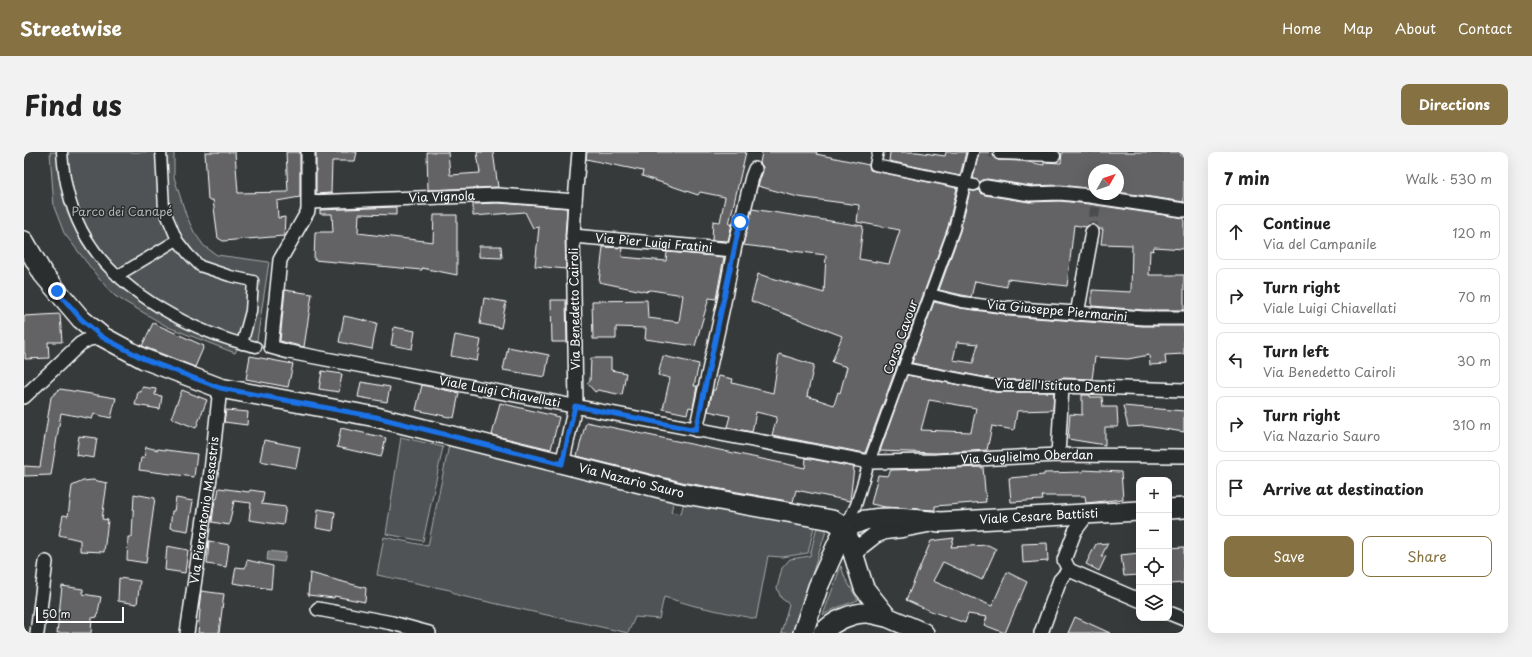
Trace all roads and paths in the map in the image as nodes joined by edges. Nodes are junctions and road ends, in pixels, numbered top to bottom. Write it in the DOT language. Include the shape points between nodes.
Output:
graph roads {
  1 [pos="62,152"];
  2 [pos="161,152"];
  3 [pos="308,152"];
  4 [pos="579,152"];
  5 [pos="878,152"];
  6 [pos="973,152"];
  7 [pos="999,154"];
  8 [pos="1055,156"];
  9 [pos="755,169"];
  10 [pos="975,185"];
  11 [pos="575,201"];
  12 [pos="309,202"];
  13 [pos="1184,210"];
  14 [pos="1092,232"];
  15 [pos="573,236"];
  16 [pos="177,240"];
  17 [pos="24,241"];
  18 [pos="734,250"];
  19 [pos="24,261"];
  20 [pos="43,274"];
  21 [pos="117,276"];
  22 [pos="930,294"];
  23 [pos="1009,308"];
  24 [pos="1077,314"];
  25 [pos="1184,318"];
  26 [pos="81,319"];
  27 [pos="102,337"];
  28 [pos="80,344"];
  29 [pos="242,344"];
  30 [pos="256,347"];
  31 [pos="903,368"];
  32 [pos="1062,386"];
  33 [pos="220,388"];
  34 [pos="1184,390"];
  35 [pos="24,397"];
  36 [pos="575,406"];
  37 [pos="696,430"];
  38 [pos="1058,455"];
  39 [pos="1184,456"];
  40 [pos="870,462"];
  41 [pos="562,464"];
  42 [pos="1184,508"];
  43 [pos="1172,509"];
  44 [pos="1136,511"];
  45 [pos="1087,515"];
  46 [pos="940,522"];
  47 [pos="845,527"];
  48 [pos="854,557"];
  49 [pos="46,562"];
  50 [pos="1069,570"];
  51 [pos="1136,599"];
  52 [pos="318,609"];
  53 [pos="1172,613"];
  54 [pos="887,617"];
  55 [pos="1184,619"];
  56 [pos="391,628"];
  57 [pos="802,630"];
  58 [pos="37,633"];
  59 [pos="187,633"];
  60 [pos="429,633"];
  61 [pos="823,633"];
  62 [pos="924,633"];
  63 [pos="1041,633"];
  1 -- 21 [label="street" via="67,192 75,216 87,240"];
  2 -- 16 [label="street" via="164,209"];
  3 -- 12 [label="street"];
  4 -- 11 [label="street, Via Benedetto Cairoli"];
  5 -- 10 [label="street" via="875,165"];
  6 -- 10 [label="street, Corso Cavour"];
  7 -- 8 [label="street"];
  9 -- 18 [label="street"];
  10 -- 13 [label="street" via="1030,194 1060,192 1096,200"];
  10 -- 22 [label="street, Corso Cavour" via="954,229"];
  11 -- 12 [label="street, Via Vignola" via="498,195"];
  11 -- 15 [label="street, Via Benedetto Cairoli"];
  12 -- 36 [label="street, Viale Luigi Chiavellati" via="308,211 280,260 271,347"];
  14 -- 24 [label="street"];
  15 -- 18 [label="street, Via Pier Luigi Fratini"];
  15 -- 36 [label="street, Via Benedetto Cairoli"];
  16 -- 21 [label="street"];
  16 -- 29 [label="street" via="200,266 253,281 251,310"];
  17 -- 20 [label="main road, Via Nazario Sauro"];
  18 -- 37 [label="street"];
  19 -- 20 [label="street"];
  20 -- 26 [label="main road, Via Nazario Sauro"];
  21 -- 29 [label="street" via="136,292 172,314"];
  22 -- 23 [label="street, Via Giuseppe Piermarini" via="962,302"];
  22 -- 31 [label="street, Corso Cavour"];
  23 -- 24 [label="street, Via Giuseppe Piermarini"];
  24 -- 25 [label="street, Via Giuseppe Piermarini"];
  26 -- 27 [label="main road, Via Nazario Sauro"];
  26 -- 28 [label="street" via="83,330"];
  27 -- 28 [label="street" via="89,339"];
  27 -- 33 [label="main road, Via Nazario Sauro" via="144,359"];
  28 -- 35 [label="street"];
  29 -- 30 [label="street"];
  31 -- 32 [label="street, Via dell'Istituto Denti" via="997,386"];
  31 -- 40 [label="street, Corso Cavour"];
  32 -- 34 [label="street, Via dell'Istituto Denti"];
  32 -- 38 [label="street"];
  33 -- 41 [label="main road, Via Nazario Sauro" via="376,417"];
  33 -- 59 [label="street, Via Pierantonio Mesastris" via="211,471"];
  36 -- 37 [label="street, Viale Luigi Chiavellati"];
  36 -- 41 [label="street, Via Benedetto Cairoli"];
  37 -- 40 [label="street, Viale Luigi Chiavellati"];
  38 -- 39 [label="street, Via Guglielmo Oberdan"];
  38 -- 40 [label="street, Via Guglielmo Oberdan"];
  40 -- 47 [label="street, Corso Cavour" via="856,505"];
  41 -- 47 [label="main road, Via Nazario Sauro" via="680,493 832,520"];
  42 -- 43 [label="main road"];
  44 -- 45 [label="main road, Viale Cesare Battisti"];
  45 -- 46 [label="main road, Viale Cesare Battisti"];
  45 -- 50 [label="street" via="1075,531 1064,560"];
  46 -- 47 [label="main road, Viale Cesare Battisti" via="879,519 864,520"];
  46 -- 48 [label="street, Viale Cesare Battisti" via="875,535 861,546"];
  47 -- 48 [label="main road"];
  47 -- 57 [label="main road"];
  48 -- 54 [label="main road" via="864,588"];
  49 -- 58 [label="street"];
  50 -- 51 [label="street"];
  50 -- 63 [label="street" via="1060,580"];
  52 -- 56 [label="street"];
  53 -- 55 [label="street"];
  54 -- 61 [label="main road" via="867,613 851,616 838,621"];
  54 -- 62 [label="main road"];
  56 -- 60 [label="street"];
}
